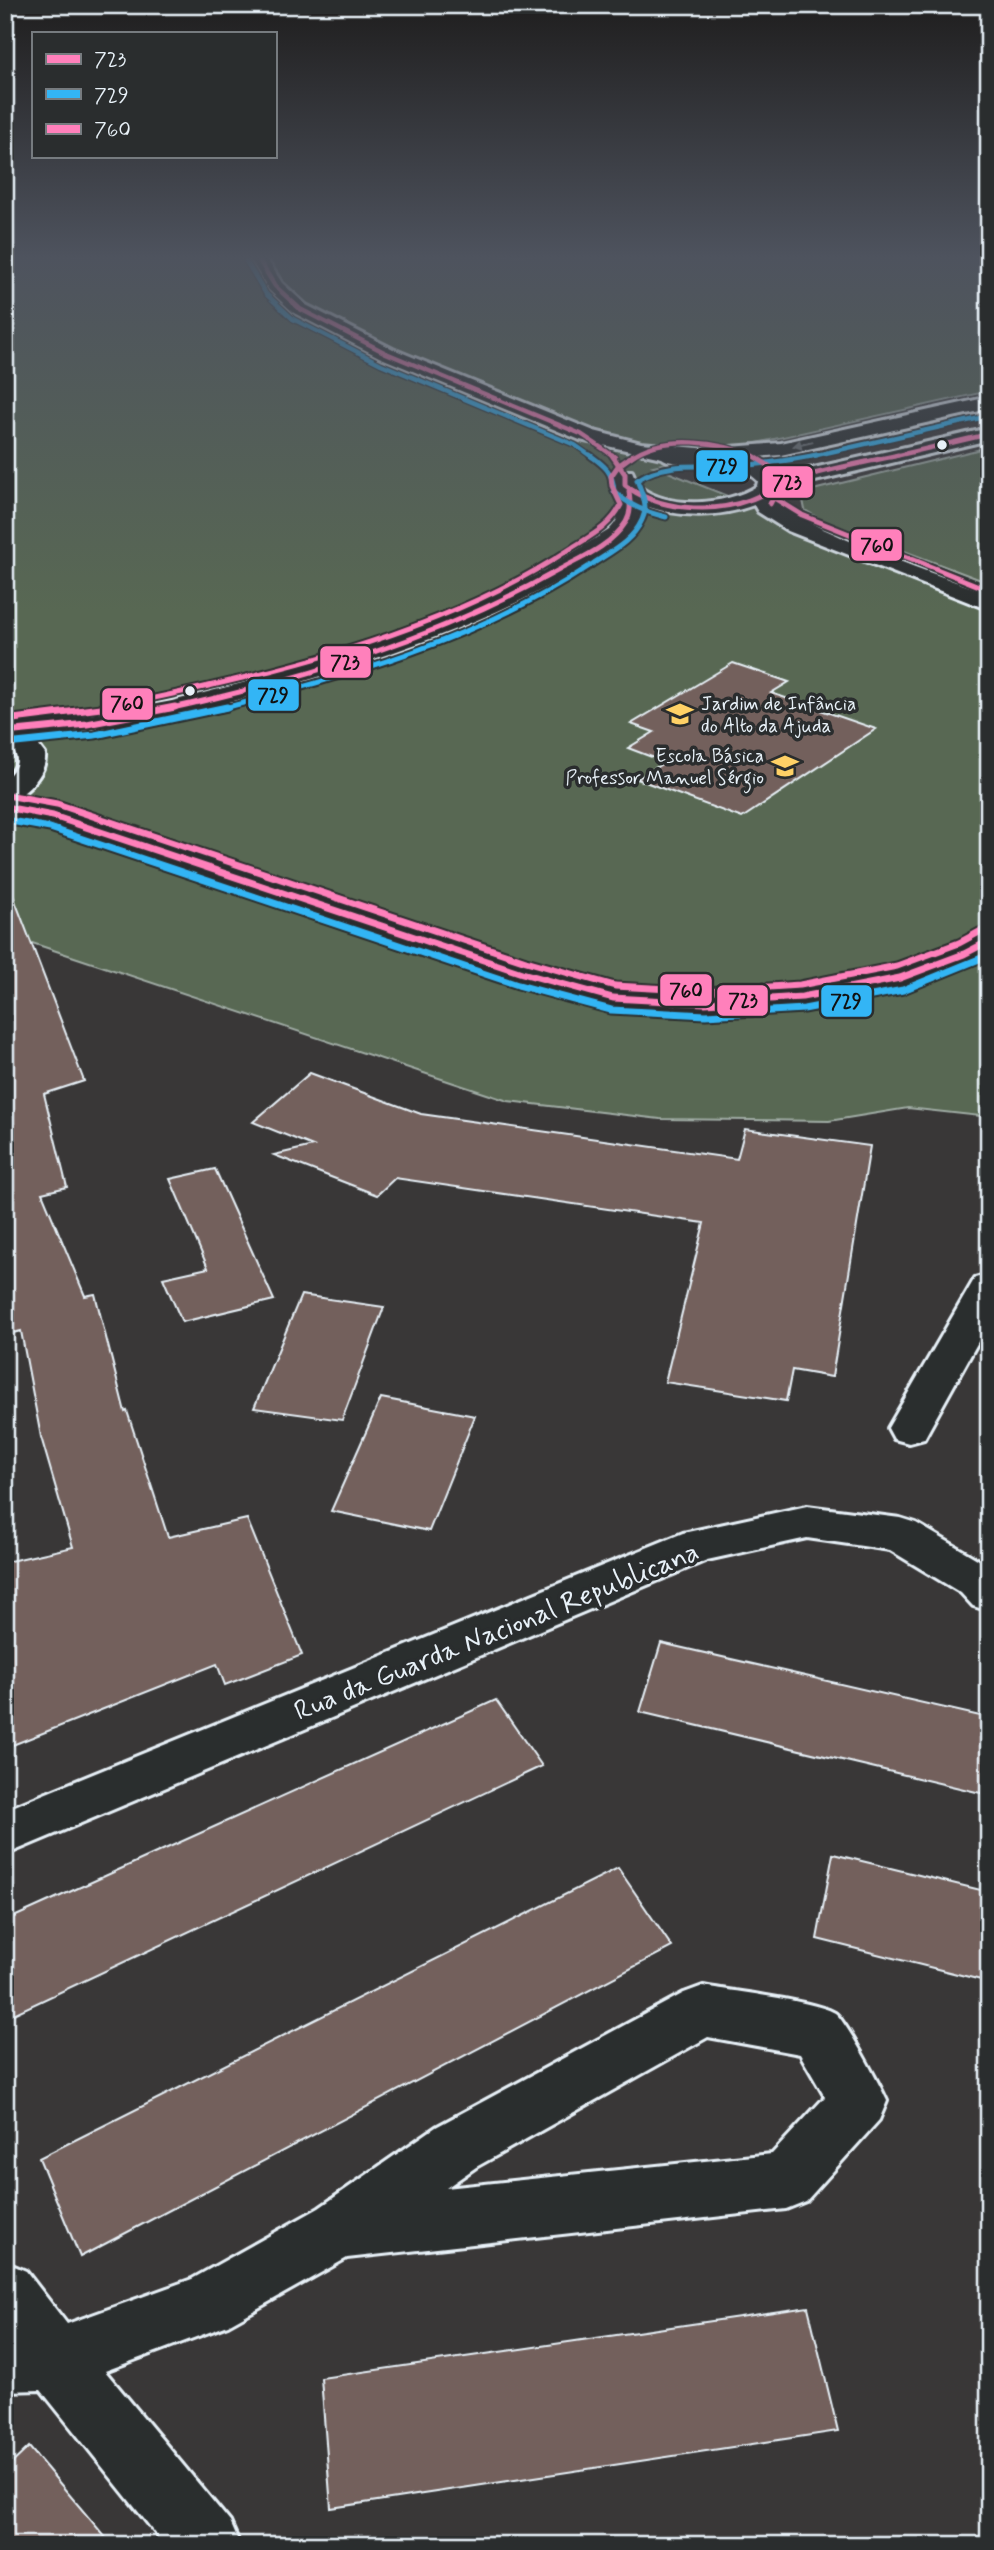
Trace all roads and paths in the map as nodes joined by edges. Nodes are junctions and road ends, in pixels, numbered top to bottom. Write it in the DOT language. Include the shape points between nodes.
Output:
graph roads {
  1 [pos="440,374"];
  2 [pos="989,403"];
  3 [pos="581,434"];
  4 [pos="989,434"];
  5 [pos="699,455"];
  6 [pos="627,483"];
  7 [pos="764,492"];
  8 [pos="989,603"];
  9 [pos="6,732"];
  10 [pos="5,793"];
  11 [pos="5,807"];
  12 [pos="989,941"];
  13 [pos="989,1287"];
  14 [pos="909,1428"];
  15 [pos="989,1594"];
  16 [pos="5,1833"];
  17 [pos="340,2230"];
  18 [pos="5,2291"];
  19 [pos="30,2359"];
  20 [pos="207,2545"];
  1 -- 3 [label="street"];
  2 -- 5 [label="street, one-way" via="782,449"];
  3 -- 5 [label="street" via="641,449"];
  3 -- 6 [label="street" via="619,462"];
  4 -- 7 [label="street" via="802,477"];
  5 -- 6 [label="street" via="643,462"];
  5 -- 7 [label="street" via="727,458 754,468 769,480"];
  6 -- 7 [label="street" via="651,501 682,507 728,506"];
  6 -- 9 [label="street" via="634,503 622,530 543,582 430,634 204,701 93,723"];
  7 -- 8 [label="street" via="766,507 796,526"];
  9 -- 10 [label="street" via="23,741 32,753 32,767 23,781"];
  11 -- 12 [label="street" via="53,816 522,973 613,998 705,1003 813,996 927,970"];
  13 -- 14 [label="street"];
  15 -- 16 [label="street, Rua da Guarda Nacional Republicana" via="977,1581 900,1535 807,1522 699,1545"];
  17 -- 17 [label="street" via="456,2147 703,2011 817,2032 859,2101 786,2181"];
  17 -- 19 [label="street" via="207,2304"];
  18 -- 19 [label="street"];
  19 -- 20 [label="street"];
}
